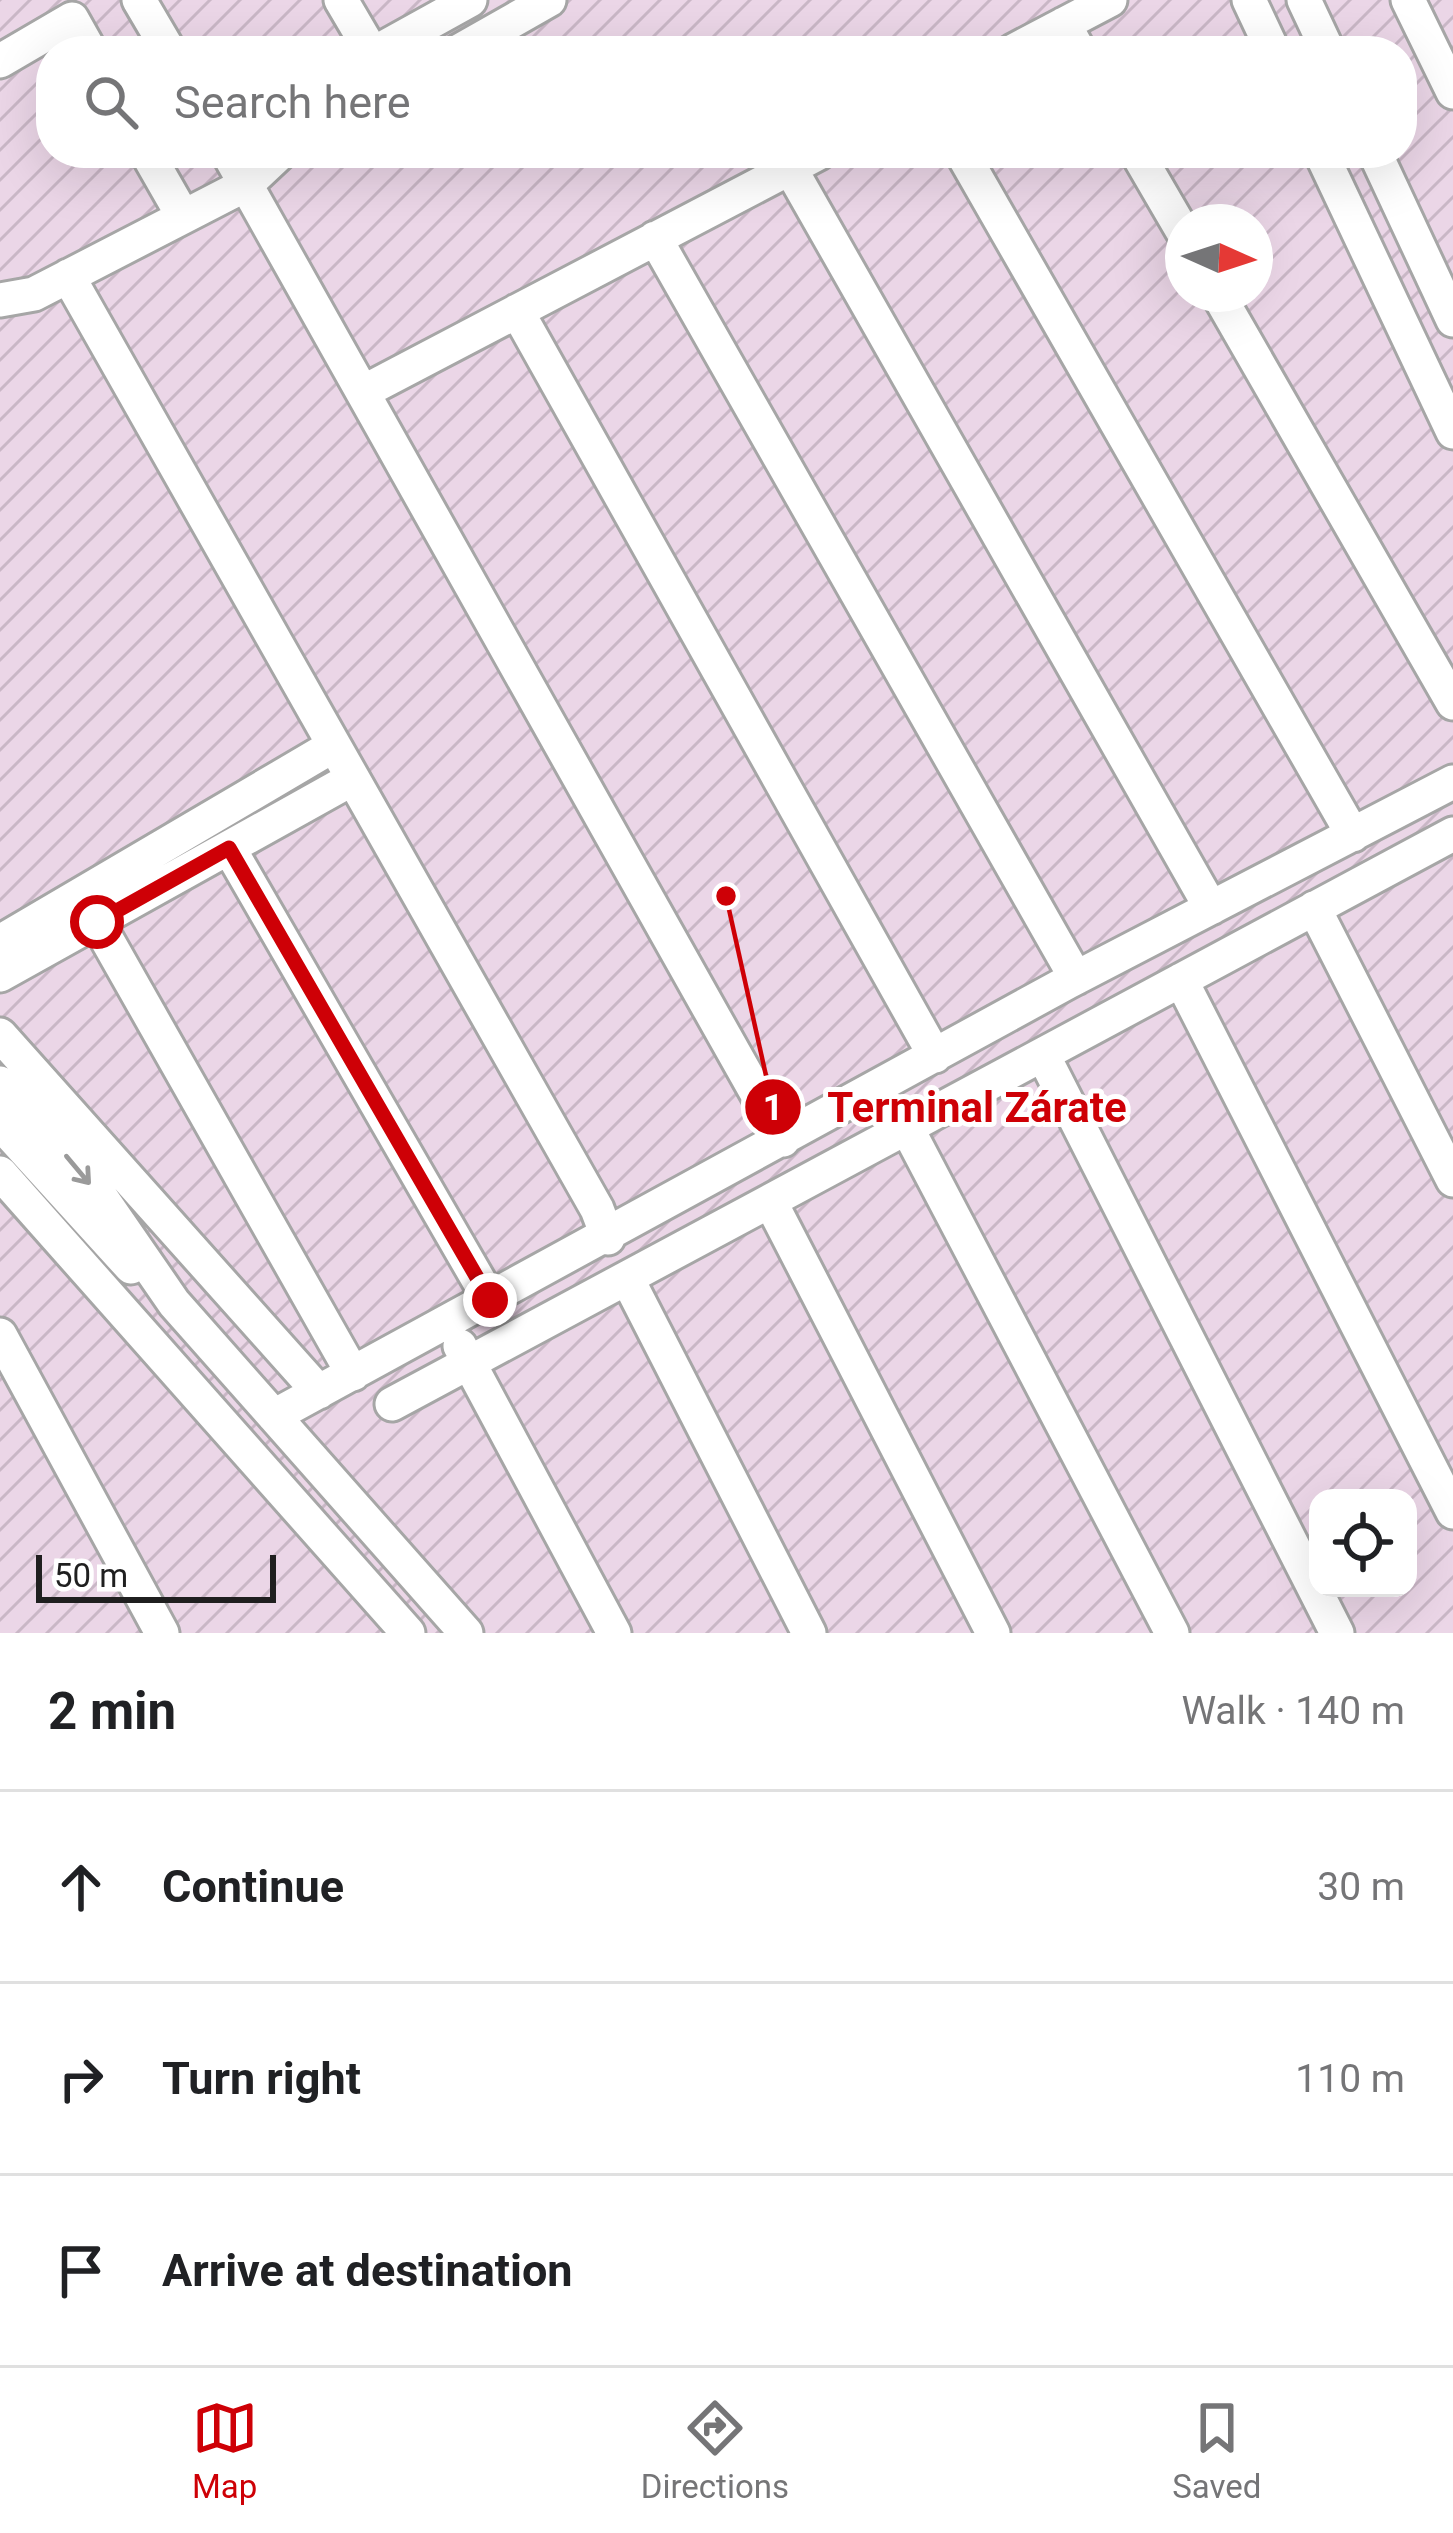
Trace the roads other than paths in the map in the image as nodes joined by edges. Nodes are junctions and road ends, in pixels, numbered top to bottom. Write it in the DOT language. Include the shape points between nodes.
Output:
graph roads {
  1 [pos="139,0"];
  2 [pos="341,0"];
  3 [pos="470,0"];
  4 [pos="549,0"];
  5 [pos="1110,0"];
  6 [pos="1249,0"];
  7 [pos="1304,0"];
  8 [pos="1408,0"];
  9 [pos="44,36"];
  10 [pos="81,36"];
  11 [pos="160,36"];
  12 [pos="365,36"];
  13 [pos="403,36"];
  14 [pos="485,36"];
  15 [pos="1073,36"];
  16 [pos="1266,36"];
  17 [pos="1321,36"];
  18 [pos="36,40"];
  19 [pos="0,61"];
  20 [pos="1453,92"];
  21 [pos="156,168"];
  22 [pos="237,168"];
  23 [pos="264,168"];
  24 [pos="789,168"];
  25 [pos="808,168"];
  26 [pos="971,168"];
  27 [pos="1147,168"];
  28 [pos="1328,168"];
  29 [pos="1382,168"];
  30 [pos="247,184"];
  31 [pos="1167,204"];
  32 [pos="183,216"];
  33 [pos="655,238"];
  34 [pos="68,276"];
  35 [pos="0,300"];
  36 [pos="517,311"];
  37 [pos="1228,312"];
  38 [pos="1453,320"];
  39 [pos="363,392"];
  40 [pos="1453,432"];
  41 [pos="1453,703"];
  42 [pos="333,746"];
  43 [pos="352,779"];
  44 [pos="1453,782"];
  45 [pos="1453,834"];
  46 [pos="1353,835"];
  47 [pos="229,848"];
  48 [pos="1211,908"];
  49 [pos="1315,908"];
  50 [pos="97,922"];
  51 [pos="0,943"];
  52 [pos="0,976"];
  53 [pos="1076,978"];
  54 [pos="1180,980"];
  55 [pos="0,1035"];
  56 [pos="1043,1054"];
  57 [pos="934,1056"];
  58 [pos="0,1083"];
  59 [pos="12,1128"];
  60 [pos="907,1128"];
  61 [pos="783,1140"];
  62 [pos="0,1173"];
  63 [pos="1453,1180"];
  64 [pos="770,1201"];
  65 [pos="608,1238"];
  66 [pos="627,1278"];
  67 [pos="490,1300"];
  68 [pos="448,1323"];
  69 [pos="0,1335"];
  70 [pos="469,1363"];
  71 [pos="352,1374"];
  72 [pos="320,1392"];
  73 [pos="392,1405"];
  74 [pos="274,1416"];
  75 [pos="1453,1512"];
  76 [pos="162,1633"];
  77 [pos="408,1633"];
  78 [pos="466,1633"];
  79 [pos="614,1633"];
  80 [pos="808,1633"];
  81 [pos="993,1633"];
  82 [pos="1172,1633"];
  83 [pos="1337,1633"];
  1 -- 11 [label="lane"];
  2 -- 12 [label="lane"];
  3 -- 13 [label="lane"];
  4 -- 14 [label="lane"];
  5 -- 15 [label="lane"];
  6 -- 16 [label="lane"];
  7 -- 17 [label="lane"];
  8 -- 20 [label="lane"];
  9 -- 10 [label="lane" via="72,20"];
  18 -- 19 [label="lane"];
  21 -- 32 [label="lane"];
  22 -- 30 [label="lane"];
  23 -- 30 [label="lane"];
  24 -- 33 [label="lane"];
  25 -- 48 [label="lane"];
  26 -- 46 [label="lane"];
  27 -- 31 [label="lane"];
  28 -- 40 [label="lane"];
  29 -- 38 [label="lane"];
  30 -- 32 [label="lane"];
  30 -- 39 [label="lane"];
  32 -- 34 [label="lane"];
  33 -- 36 [label="lane"];
  33 -- 53 [label="lane"];
  34 -- 35 [label="lane"];
  34 -- 42 [label="lane"];
  36 -- 39 [label="lane"];
  36 -- 57 [label="lane"];
  37 -- 41 [label="lane"];
  39 -- 61 [label="lane"];
  42 -- 43 [label="lane"];
  42 -- 51 [label="lane"];
  43 -- 47 [label="lane"];
  43 -- 65 [label="lane"];
  44 -- 46 [label="lane"];
  45 -- 49 [label="lane"];
  46 -- 48 [label="lane"];
  47 -- 50 [label="lane"];
  47 -- 67 [label="lane"];
  48 -- 53 [label="lane"];
  49 -- 54 [label="lane"];
  49 -- 63 [label="lane"];
  50 -- 52 [label="lane"];
  50 -- 71 [label="lane"];
  53 -- 57 [label="lane"];
  54 -- 56 [label="lane"];
  54 -- 75 [label="lane"];
  55 -- 72 [label="lane"];
  56 -- 60 [label="lane"];
  56 -- 83 [label="lane"];
  57 -- 61 [label="lane"];
  58 -- 59 [label="lane"];
  59 -- 74 [label="lane" via="117,1256 174,1303"];
  60 -- 64 [label="lane"];
  60 -- 82 [label="lane"];
  61 -- 65 [label="lane"];
  62 -- 77 [label="lane"];
  64 -- 66 [label="lane"];
  64 -- 81 [label="lane"];
  65 -- 67 [label="lane"];
  66 -- 70 [label="lane"];
  66 -- 80 [label="lane"];
  67 -- 68 [label="lane"];
  68 -- 70 [label="lane"];
  68 -- 71 [label="lane"];
  69 -- 76 [label="lane"];
  70 -- 73 [label="lane"];
  70 -- 79 [label="lane"];
  71 -- 72 [label="lane"];
  72 -- 74 [label="lane"];
  74 -- 78 [label="lane"];
}
